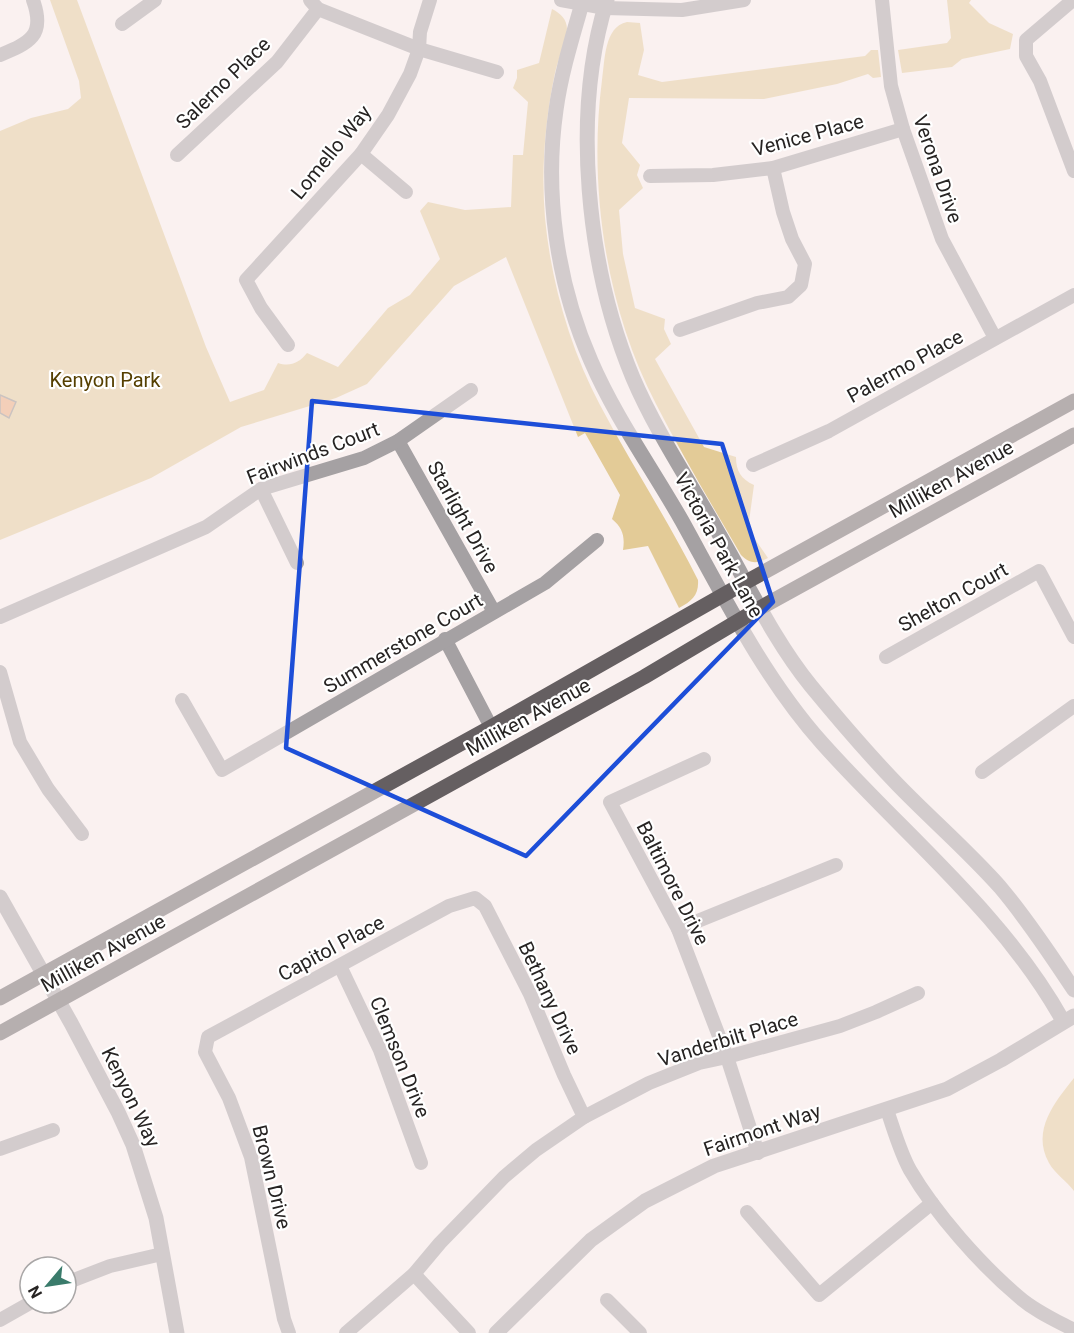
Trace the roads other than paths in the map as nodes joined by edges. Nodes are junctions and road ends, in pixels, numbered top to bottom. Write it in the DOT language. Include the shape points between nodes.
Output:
graph roads {
  1 [pos="33,0"];
  2 [pos="154,0"];
  3 [pos="430,0"];
  4 [pos="561,0"];
  5 [pos="744,0"];
  6 [pos="882,0"];
  7 [pos="1073,0"];
  8 [pos="583,2"];
  9 [pos="314,4"];
  10 [pos="606,4"];
  11 [pos="122,24"];
  12 [pos="419,49"];
  13 [pos="0,55"];
  14 [pos="497,72"];
  15 [pos="903,129"];
  16 [pos="360,154"];
  17 [pos="177,156"];
  18 [pos="773,168"];
  19 [pos="1074,171"];
  20 [pos="650,176"];
  21 [pos="406,192"];
  22 [pos="1074,295"];
  23 [pos="680,330"];
  24 [pos="995,338"];
  25 [pos="288,345"];
  26 [pos="471,390"];
  27 [pos="1074,401"];
  28 [pos="1074,435"];
  29 [pos="398,441"];
  30 [pos="753,465"];
  31 [pos="261,489"];
  32 [pos="597,540"];
  33 [pos="297,563"];
  34 [pos="746,582"];
  35 [pos="723,595"];
  36 [pos="760,608"];
  37 [pos="494,612"];
  38 [pos="0,617"];
  39 [pos="738,621"];
  40 [pos="1074,637"];
  41 [pos="446,639"];
  42 [pos="886,657"];
  43 [pos="0,675"];
  44 [pos="182,700"];
  45 [pos="1074,706"];
  46 [pos="491,727"];
  47 [pos="704,759"];
  48 [pos="982,772"];
  49 [pos="82,834"];
  50 [pos="836,866"];
  51 [pos="0,897"];
  52 [pos="475,898"];
  53 [pos="678,929"];
  54 [pos="340,966"];
  55 [pos="44,974"];
  56 [pos="1074,990"];
  57 [pos="918,993"];
  58 [pos="0,998"];
  59 [pos="59,1001"];
  60 [pos="1068,1019"];
  61 [pos="0,1033"];
  62 [pos="208,1037"];
  63 [pos="727,1057"];
  64 [pos="887,1110"];
  65 [pos="584,1117"];
  66 [pos="53,1130"];
  67 [pos="0,1149"];
  68 [pos="758,1153"];
  69 [pos="421,1163"];
  70 [pos="932,1203"];
  71 [pos="747,1212"];
  72 [pos="162,1254"];
  73 [pos="414,1274"];
  74 [pos="78,1278"];
  75 [pos="607,1300"];
  76 [pos="18,1310"];
  77 [pos="0,1320"];
  78 [pos="1074,1330"];
  79 [pos="177,1333"];
  80 [pos="289,1333"];
  81 [pos="346,1333"];
  82 [pos="469,1333"];
  83 [pos="496,1333"];
  84 [pos="640,1333"];
  1 -- 13 [label="street" via="38,18 34,35 24,45"];
  2 -- 11 [label="street"];
  3 -- 12 [label="street, Lomello Way"];
  4 -- 8 [label="street"];
  5 -- 10 [label="street" via="682,10"];
  6 -- 15 [label="street, Verona Drive" via="891,86"];
  7 -- 19 [label="street" via="1026,40 1026,56 1040,81"];
  8 -- 10 [label="street"];
  8 -- 35 [label="street, Victoria Park Lane" via="562,81 553,136 553,205 564,280 573,315 596,371"];
  9 -- 12 [label="street"];
  9 -- 17 [label="street, Salerno Place" via="277,62"];
  10 -- 34 [label="street, Victoria Park Lane" via="591,91 588,166 592,218 610,310 649,413"];
  12 -- 14 [label="street"];
  12 -- 16 [label="street, Lomello Way" via="388,115"];
  15 -- 18 [label="street, Venice Place"];
  15 -- 24 [label="street, Verona Drive" via="942,239"];
  16 -- 21 [label="street"];
  16 -- 25 [label="street, Lomello Way" via="246,280"];
  18 -- 20 [label="street, Venice Place" via="713,175"];
  18 -- 23 [label="street" via="786,221 805,264 801,285 788,297 748,305"];
  22 -- 24 [label="street, Palermo Place"];
  24 -- 30 [label="street, Palermo Place" via="829,431"];
  26 -- 29 [label="street, Fairwinds Court"];
  27 -- 34 [label="main road, Milliken Avenue"];
  28 -- 36 [label="main road, Milliken Avenue"];
  29 -- 31 [label="street, Fairwinds Court" via="364,458"];
  29 -- 37 [label="street, Starlight Drive"];
  31 -- 33 [label="street"];
  31 -- 38 [label="street, Fairwinds Court" via="206,527"];
  32 -- 37 [label="street, Summerstone Court" via="545,583"];
  34 -- 35 [label="main road, Milliken Avenue"];
  34 -- 36 [label="street, Victoria Park Lane"];
  35 -- 39 [label="street, Victoria Park Lane"];
  35 -- 46 [label="main road, Milliken Avenue"];
  36 -- 39 [label="main road, Milliken Avenue"];
  36 -- 56 [label="street, Victoria Park Lane" via="779,643 842,723 1001,889"];
  37 -- 41 [label="street, Summerstone Court"];
  39 -- 59 [label="main road, Milliken Avenue"];
  39 -- 60 [label="street, Victoria Park Lane" via="764,665 819,740 957,882"];
  40 -- 42 [label="street, Shelton Court" via="1040,570"];
  41 -- 44 [label="street, Summerstone Court" via="222,770"];
  41 -- 46 [label="street"];
  43 -- 49 [label="street" via="20,742 48,789"];
  45 -- 48 [label="street"];
  46 -- 55 [label="main road, Milliken Avenue"];
  47 -- 53 [label="street, Baltimore Drive" via="610,802"];
  50 -- 53 [label="street"];
  51 -- 55 [label="street, Kenyon Way"];
  52 -- 54 [label="street, Capitol Place" via="449,906"];
  52 -- 65 [label="street, Bethany Drive" via="485,906 530,994"];
  53 -- 63 [label="street, Baltimore Drive"];
  54 -- 62 [label="street, Capitol Place"];
  54 -- 69 [label="street, Clemson Drive" via="380,1050"];
  55 -- 58 [label="main road, Milliken Avenue"];
  55 -- 59 [label="street, Kenyon Way"];
  57 -- 63 [label="street, Vanderbilt Place" via="840,1026"];
  59 -- 61 [label="main road, Milliken Avenue"];
  59 -- 72 [label="street, Kenyon Way" via="133,1145 156,1218"];
  60 -- 64 [label="street, Fairmont Way" via="947,1089"];
  62 -- 80 [label="street, Brown Drive" via="205,1052 229,1098 251,1157"];
  63 -- 65 [label="street, Vanderbilt Place" via="699,1063 649,1083"];
  63 -- 68 [label="street, Baltimore Drive"];
  64 -- 68 [label="street, Fairmont Way"];
  64 -- 70 [label="street" via="909,1169"];
  65 -- 73 [label="street, Vanderbilt Place" via="504,1177"];
  66 -- 67 [label="street"];
  68 -- 83 [label="street, Fairmont Way" via="714,1167 645,1201 591,1240"];
  70 -- 71 [label="street" via="819,1295"];
  70 -- 78 [label="street" via="1019,1297"];
  72 -- 74 [label="street"];
  72 -- 79 [label="street, Kenyon Way"];
  73 -- 81 [label="street, Vanderbilt Place"];
  73 -- 82 [label="street"];
  75 -- 84 [label="street"];
  76 -- 77 [label="street"];
}
